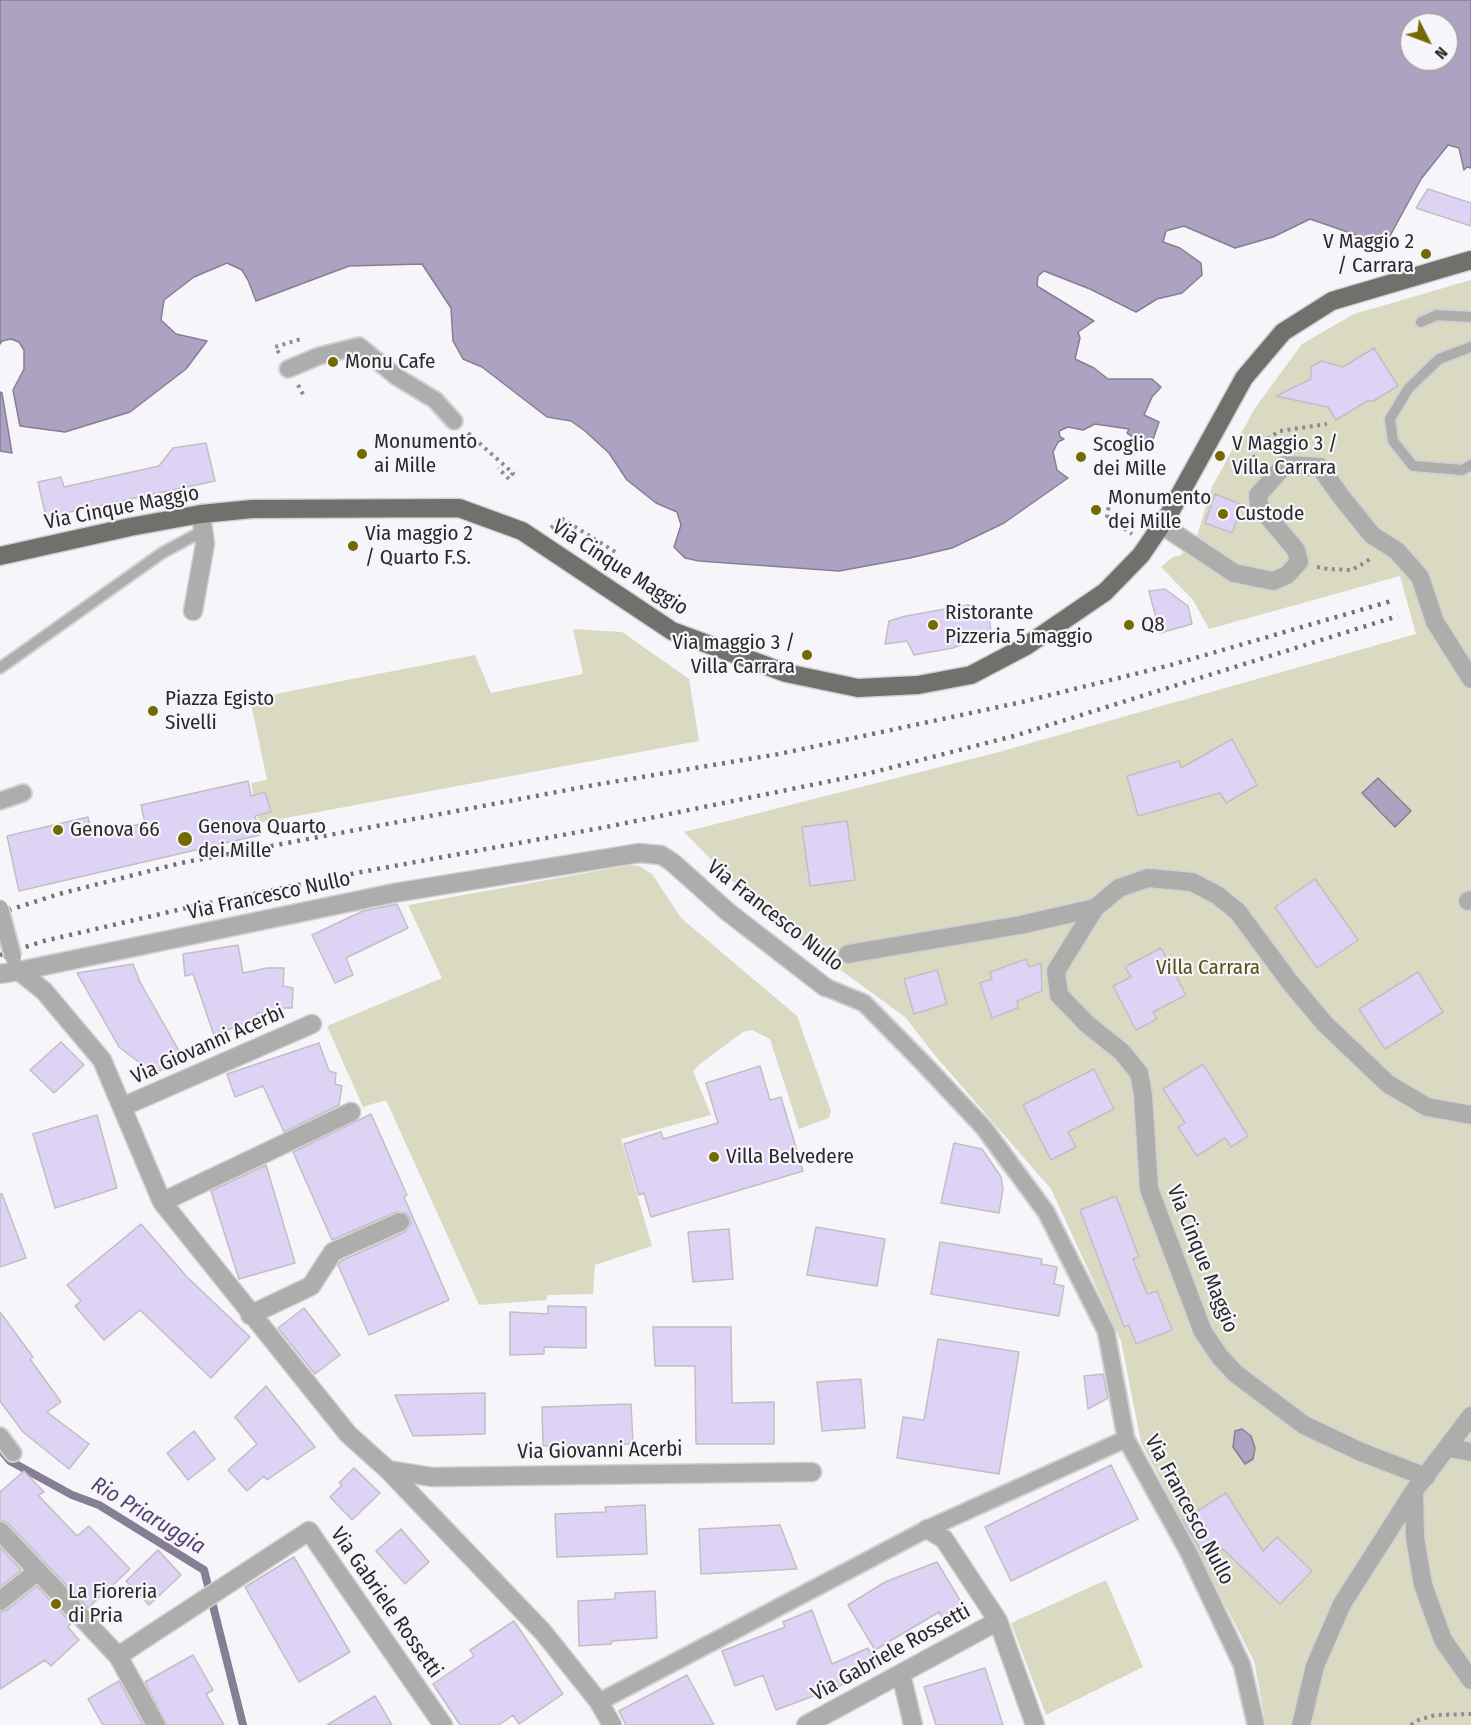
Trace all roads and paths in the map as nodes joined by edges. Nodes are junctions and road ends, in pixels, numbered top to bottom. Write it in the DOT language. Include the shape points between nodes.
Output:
graph roads {
  1 [pos="1471,260"];
  2 [pos="1471,317"];
  3 [pos="1421,322"];
  4 [pos="1471,347"];
  5 [pos="288,369"];
  6 [pos="454,421"];
  7 [pos="1471,465"];
  8 [pos="498,468"];
  9 [pos="1110,500"];
  10 [pos="202,522"];
  11 [pos="1162,525"];
  12 [pos="538,541"];
  13 [pos="1148,545"];
  14 [pos="1397,551"];
  15 [pos="617,553"];
  16 [pos="0,556"];
  17 [pos="1299,562"];
  18 [pos="193,611"];
  19 [pos="0,668"];
  20 [pos="1471,680"];
  21 [pos="23,793"];
  22 [pos="0,801"];
  23 [pos="0,908"];
  24 [pos="1095,908"];
  25 [pos="848,954"];
  26 [pos="16,964"];
  27 [pos="0,974"];
  28 [pos="825,987"];
  29 [pos="312,1024"];
  30 [pos="122,1107"];
  31 [pos="351,1112"];
  32 [pos="1471,1115"];
  33 [pos="162,1202"];
  34 [pos="400,1222"];
  35 [pos="250,1315"];
  36 [pos="1471,1416"];
  37 [pos="0,1436"];
  38 [pos="1126,1439"];
  39 [pos="1448,1448"];
  40 [pos="1471,1452"];
  41 [pos="13,1453"];
  42 [pos="388,1470"];
  43 [pos="812,1472"];
  44 [pos="1420,1484"];
  45 [pos="927,1529"];
  46 [pos="0,1531"];
  47 [pos="38,1571"];
  48 [pos="0,1601"];
  49 [pos="998,1621"];
  50 [pos="118,1656"];
  51 [pos="901,1674"];
  52 [pos="1471,1680"];
  53 [pos="599,1702"];
  54 [pos="1471,1714"];
  55 [pos="156,1725"];
  56 [pos="443,1725"];
  57 [pos="612,1725"];
  58 [pos="806,1725"];
  59 [pos="913,1725"];
  60 [pos="1035,1725"];
  61 [pos="1256,1725"];
  62 [pos="1301,1725"];
  63 [pos="1411,1725"];
  1 -- 11 [label="main road, Via Cinque Maggio" via="1332,300 1283,332 1244,378"];
  2 -- 3 [label="lane" via="1437,315"];
  4 -- 7 [label="lane" via="1439,359 1408,389 1390,418 1393,441 1413,466 1462,470"];
  5 -- 6 [label="street" via="359,346 397,377 435,400"];
  6 -- 8 [label="path" via="513,473 509,479"];
  9 -- 13 [label="path" via="1107,516"];
  10 -- 12 [label="main road, Via Cinque Maggio" via="252,509 459,508 522,531"];
  10 -- 16 [label="main road, Via Cinque Maggio" via="130,527"];
  10 -- 18 [label="street" via="204,555"];
  10 -- 19 [label="lane"];
  11 -- 13 [label="main road, Via Cinque Maggio"];
  11 -- 17 [label="street" via="1234,573 1273,581"];
  12 -- 13 [label="main road, Via Cinque Maggio" via="672,631 786,673 858,688 918,685 971,675 1026,646 1105,592"];
  12 -- 15 [label="path" via="561,518"];
  14 -- 17 [label="path" via="1388,547 1352,570"];
  14 -- 17 [label="street" via="1372,535 1320,467 1285,465 1258,495 1259,506 1296,550"];
  14 -- 20 [label="street" via="1420,577 1435,622"];
  21 -- 22 [label="street"];
  23 -- 26 [label="street, bridge"];
  24 -- 25 [label="street, Via Cinque Maggio"];
  24 -- 32 [label="street, Via Cinque Maggio" via="1119,888 1148,878 1192,882 1217,895 1238,912 1325,1024 1388,1084 1427,1107"];
  24 -- 44 [label="street, Via Cinque Maggio" via="1056,970 1059,995 1122,1052 1139,1073 1149,1189 1203,1332 1236,1374 1304,1425"];
  26 -- 27 [label="street"];
  26 -- 28 [label="street, Via Francesco Nullo" via="388,894 639,853 661,855 672,862 728,912"];
  26 -- 30 [label="street, Via Giovanni Acerbi" via="102,1060"];
  28 -- 38 [label="street, Via Francesco Nullo" via="864,1003 925,1065 984,1128 1046,1212 1106,1331"];
  29 -- 30 [label="street, Via Giovanni Acerbi"];
  30 -- 33 [label="street, Via Giovanni Acerbi"];
  31 -- 33 [label="street"];
  33 -- 35 [label="street, Via Giovanni Acerbi"];
  34 -- 35 [label="street" via="333,1252 311,1286"];
  35 -- 42 [label="street, Via Giovanni Acerbi" via="348,1434"];
  36 -- 39 [label="street"];
  37 -- 41 [label="street"];
  38 -- 45 [label="street"];
  38 -- 61 [label="street, Via Francesco Nullo" via="1189,1553 1242,1665"];
  39 -- 40 [label="street"];
  39 -- 44 [label="street"];
  42 -- 43 [label="street, Via Giovanni Acerbi" via="432,1477"];
  42 -- 53 [label="street, Via Giovanni Acerbi" via="543,1632"];
  44 -- 52 [label="street" via="1415,1538 1423,1585 1443,1640"];
  44 -- 62 [label="street" via="1342,1604 1315,1666"];
  45 -- 49 [label="street" via="944,1539"];
  45 -- 53 [label="street"];
  46 -- 47 [label="street"];
  47 -- 48 [label="street"];
  47 -- 50 [label="street"];
  49 -- 51 [label="street, Via Gabriele Rossetti"];
  49 -- 60 [label="street"];
  50 -- 55 [label="street"];
  50 -- 56 [label="street, Via Gabriele Rossetti" via="309,1531"];
  51 -- 58 [label="street, Via Gabriele Rossetti"];
  51 -- 59 [label="street"];
  53 -- 57 [label="street, Via Giovanni Acerbi"];
  54 -- 63 [label="path" via="1435,1715"];
}
